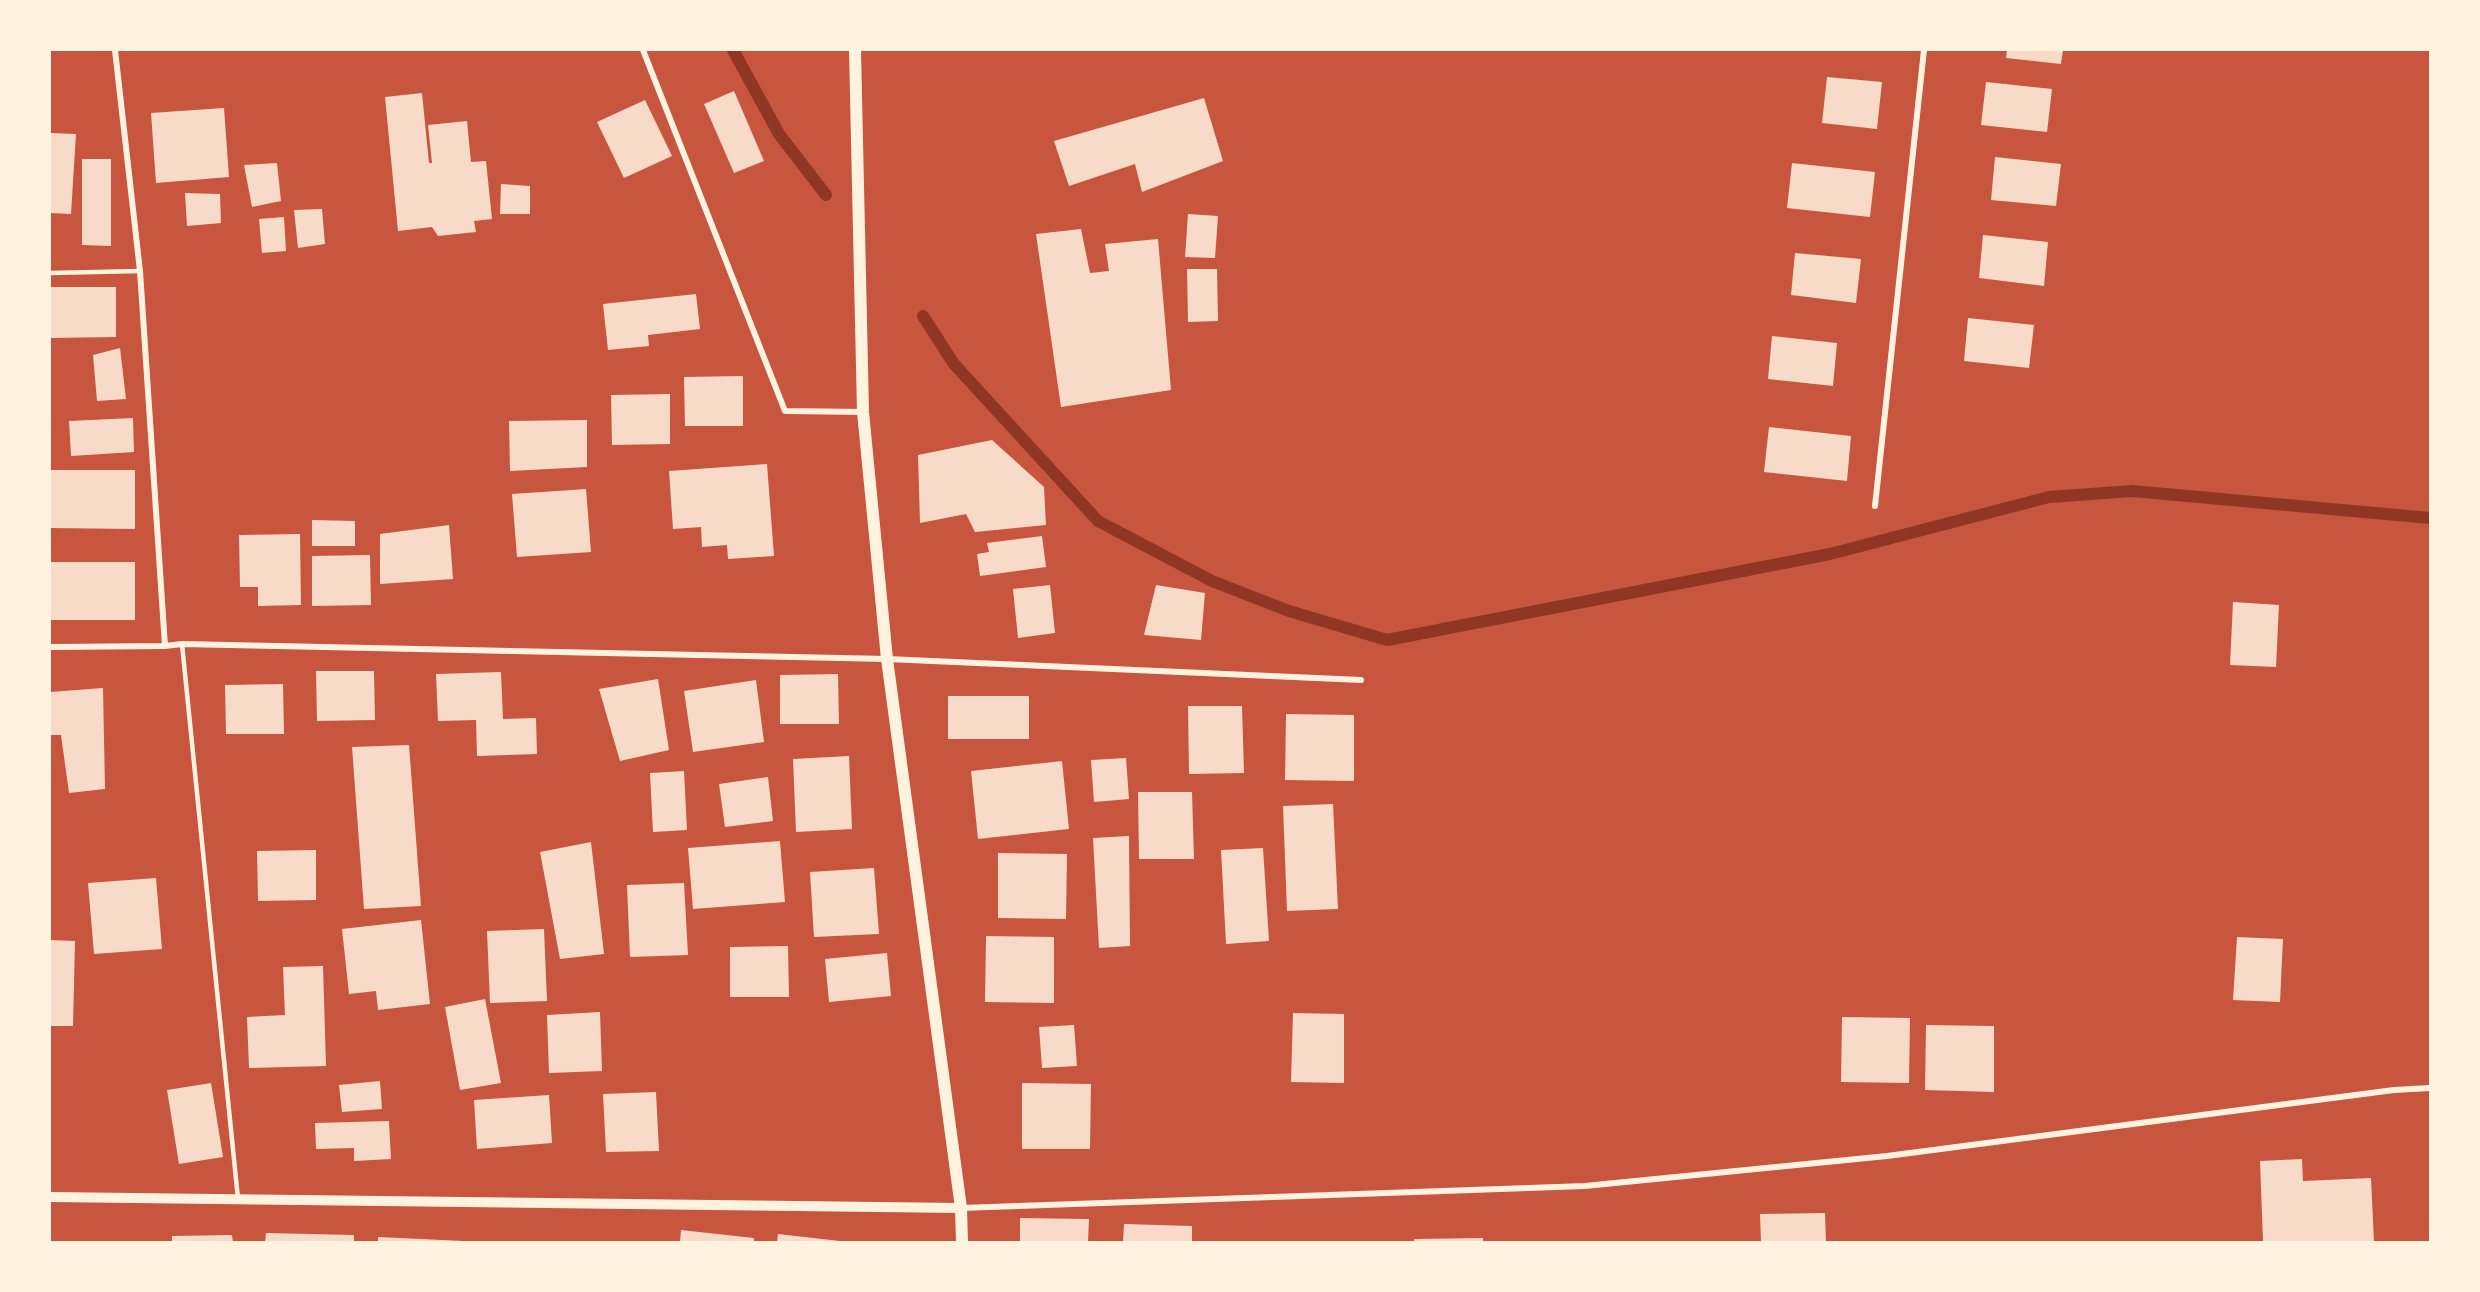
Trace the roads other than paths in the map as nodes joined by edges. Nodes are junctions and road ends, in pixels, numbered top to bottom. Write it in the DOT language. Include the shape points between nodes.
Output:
graph roads {
  1 [pos="115,50"];
  2 [pos="643,50"];
  3 [pos="855,50"];
  4 [pos="1924,50"];
  5 [pos="140,271"];
  6 [pos="50,273"];
  7 [pos="863,412"];
  8 [pos="1875,506"];
  9 [pos="183,644"];
  10 [pos="165,646"];
  11 [pos="50,647"];
  12 [pos="887,659"];
  13 [pos="1361,680"];
  14 [pos="2430,1088"];
  15 [pos="50,1197"];
  16 [pos="238,1199"];
  17 [pos="961,1208"];
  18 [pos="962,1242"];
  1 -- 5 [label="street"];
  2 -- 7 [label="street" via="785,411"];
  3 -- 7 [label="main road"];
  4 -- 8 [label="street"];
  5 -- 6 [label="lane"];
  5 -- 10 [label="street"];
  7 -- 12 [label="main road"];
  9 -- 10 [label="street"];
  9 -- 12 [label="street"];
  9 -- 16 [label="lane"];
  10 -- 11 [label="street"];
  12 -- 13 [label="street"];
  12 -- 17 [label="main road"];
  14 -- 17 [label="street" via="1887,1156 1586,1186"];
  15 -- 16 [label="street"];
  16 -- 17 [label="street"];
  17 -- 18 [label="main road"];
}
